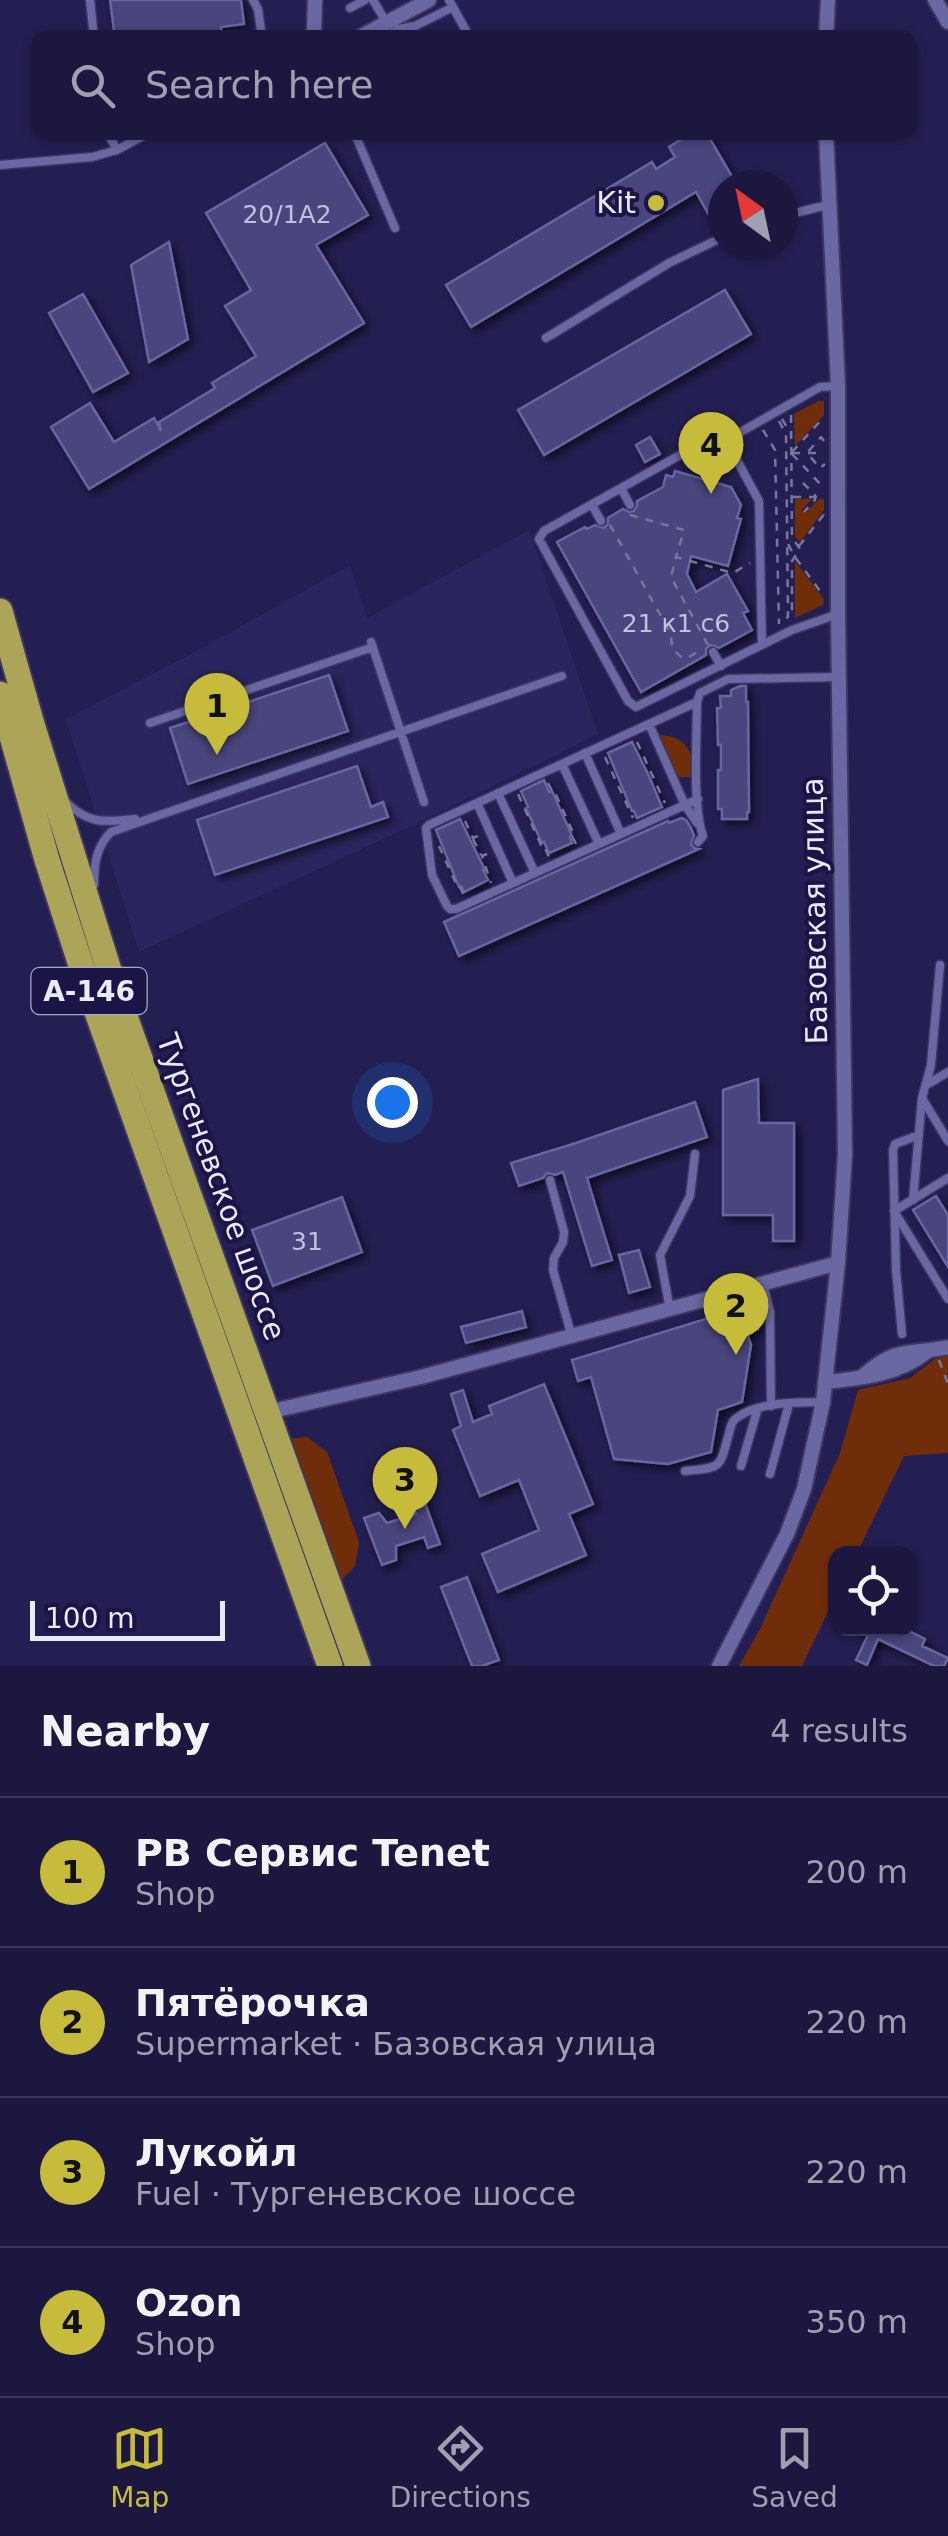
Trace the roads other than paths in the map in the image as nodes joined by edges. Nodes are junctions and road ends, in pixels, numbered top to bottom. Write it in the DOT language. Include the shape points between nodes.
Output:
graph roads {
  1 [pos="90,0"];
  2 [pos="315,0"];
  3 [pos="374,0"];
  4 [pos="429,0"];
  5 [pos="828,0"];
  6 [pos="936,0"];
  7 [pos="268,1"];
  8 [pos="362,1"];
  9 [pos="256,4"];
  10 [pos="451,4"];
  11 [pos="350,8"];
  12 [pos="948,22"];
  13 [pos="93,30"];
  14 [pos="261,30"];
  15 [pos="315,30"];
  16 [pos="384,30"];
  17 [pos="466,30"];
  18 [pos="826,30"];
  19 [pos="111,140"];
  20 [pos="135,140"];
  21 [pos="357,140"];
  22 [pos="827,140"];
  23 [pos="117,150"];
  24 [pos="0,165"];
  25 [pos="831,204"];
  26 [pos="798,212"];
  27 [pos="395,228"];
  28 [pos="708,244"];
  29 [pos="546,338"];
  30 [pos="838,386"];
  31 [pos="726,440"];
  32 [pos="621,488"];
  33 [pos="592,504"];
  34 [pos="630,505"];
  35 [pos="605,521"];
  36 [pos="0,611"];
  37 [pos="838,614"];
  38 [pos="762,645"];
  39 [pos="713,652"];
  40 [pos="721,666"];
  41 [pos="675,673"];
  42 [pos="562,676"];
  43 [pos="839,678"];
  44 [pos="682,685"];
  45 [pos="0,694"];
  46 [pos="697,702"];
  47 [pos="150,722"];
  48 [pos="649,724"];
  49 [pos="5,731"];
  50 [pos="400,731"];
  51 [pos="585,753"];
  52 [pos="42,755"];
  53 [pos="562,764"];
  54 [pos="498,793"];
  55 [pos="698,798"];
  56 [pos="424,802"];
  57 [pos="477,803"];
  58 [pos="685,805"];
  59 [pos="150,817"];
  60 [pos="698,824"];
  61 [pos="621,834"];
  62 [pos="698,842"];
  63 [pos="598,844"];
  64 [pos="535,873"];
  65 [pos="514,882"];
  66 [pos="940,965"];
  67 [pos="113,984"];
  68 [pos="937,1000"];
  69 [pos="948,1001"];
  70 [pos="948,1072"];
  71 [pos="926,1085"];
  72 [pos="922,1098"];
  73 [pos="919,1135"];
  74 [pos="948,1141"];
  75 [pos="695,1154"];
  76 [pos="550,1180"];
  77 [pos="944,1180"];
  78 [pos="948,1195"];
  79 [pos="913,1200"];
  80 [pos="894,1212"];
  81 [pos="838,1263"];
  82 [pos="763,1284"];
  83 [pos="948,1300"];
  84 [pos="670,1310"];
  85 [pos="902,1334"];
  86 [pos="572,1337"];
  87 [pos="937,1349"];
  88 [pos="826,1382"];
  89 [pos="823,1402"];
  90 [pos="788,1404"];
  91 [pos="772,1406"];
  92 [pos="758,1408"];
  93 [pos="268,1412"];
  94 [pos="741,1466"];
  95 [pos="685,1471"];
  96 [pos="770,1474"];
  97 [pos="330,1666"];
  98 [pos="358,1666"];
  99 [pos="719,1666"];
  1 -- 13 [label="lane"];
  2 -- 15 [label="street"];
  3 -- 16 [label="lane"];
  4 -- 16 [label="street"];
  5 -- 18 [label="street"];
  6 -- 12 [label="street"];
  7 -- 9 [label="lane"];
  8 -- 11 [label="lane"];
  9 -- 14 [label="lane"];
  10 -- 16 [label="lane" via="415,26"];
  10 -- 17 [label="lane"];
  19 -- 23 [label="lane"];
  20 -- 23 [label="lane"];
  21 -- 27 [label="lane"];
  22 -- 25 [label="street, Базовская улица"];
  23 -- 24 [label="lane"];
  25 -- 26 [label="lane"];
  25 -- 30 [label="street, Базовская улица"];
  28 -- 29 [label="lane"];
  30 -- 31 [label="lane" via="820,388"];
  30 -- 37 [label="street, Базовская улица"];
  31 -- 32 [label="lane" via="682,454"];
  31 -- 38 [label="lane" via="759,501"];
  32 -- 33 [label="lane"];
  32 -- 34 [label="lane"];
  33 -- 35 [label="lane"];
  33 -- 44 [label="lane" via="544,531 540,544 632,705"];
  36 -- 52 [label="highway, Тургеневское шоссе / А-146"];
  37 -- 38 [label="lane"];
  37 -- 43 [label="street, Базовская улица"];
  38 -- 40 [label="lane"];
  39 -- 40 [label="lane"];
  40 -- 44 [label="lane"];
  41 -- 44 [label="lane"];
  42 -- 50 [label="lane"];
  43 -- 46 [label="lane" via="728,678 700,692"];
  43 -- 81 [label="street, Базовская улица" via="845,1155"];
  45 -- 49 [label="highway, Тургеневское шоссе / А-146"];
  46 -- 48 [label="lane"];
  46 -- 55 [label="lane"];
  47 -- 50 [label="lane" via="372,645"];
  48 -- 51 [label="lane"];
  48 -- 58 [label="lane"];
  49 -- 97 [label="highway, Тургеневское шоссе / А-146" via="87,984"];
  50 -- 56 [label="lane"];
  50 -- 59 [label="lane"];
  51 -- 53 [label="lane"];
  51 -- 61 [label="lane"];
  52 -- 59 [label="lane" via="77,812 104,822"];
  52 -- 67 [label="highway, Тургеневское шоссе / А-146"];
  53 -- 54 [label="lane"];
  53 -- 63 [label="lane"];
  54 -- 57 [label="lane"];
  54 -- 64 [label="lane"];
  55 -- 58 [label="lane"];
  55 -- 60 [label="lane"];
  57 -- 65 [label="lane"];
  57 -- 65 [label="lane" via="426,828 432,874 450,909"];
  58 -- 60 [label="lane"];
  58 -- 61 [label="lane"];
  59 -- 67 [label="lane" via="111,832 97,852 96,898"];
  60 -- 62 [label="lane"];
  61 -- 63 [label="lane"];
  63 -- 64 [label="lane"];
  64 -- 65 [label="lane"];
  66 -- 68 [label="lane"];
  67 -- 93 [label="highway, Тургеневское шоссе / А-146"];
  68 -- 69 [label="lane"];
  68 -- 71 [label="lane"];
  70 -- 71 [label="lane"];
  71 -- 72 [label="lane"];
  72 -- 73 [label="lane"];
  72 -- 74 [label="lane"];
  73 -- 79 [label="lane"];
  73 -- 80 [label="lane" via="893,1148"];
  75 -- 84 [label="lane" via="690,1196 660,1256"];
  76 -- 86 [label="lane" via="564,1232 553,1270"];
  77 -- 78 [label="lane"];
  77 -- 79 [label="lane"];
  79 -- 80 [label="lane"];
  80 -- 83 [label="lane"];
  80 -- 85 [label="lane"];
  81 -- 82 [label="street"];
  81 -- 88 [label="street, Базовская улица"];
  82 -- 84 [label="street"];
  82 -- 91 [label="lane"];
  84 -- 86 [label="street"];
  86 -- 93 [label="street"];
  87 -- 88 [label="street" via="888,1356 862,1378"];
  88 -- 89 [label="street, Базовская улица"];
  89 -- 90 [label="lane"];
  89 -- 99 [label="street, Базовская улица" via="787,1534"];
  90 -- 91 [label="lane"];
  90 -- 96 [label="lane"];
  91 -- 92 [label="lane"];
  92 -- 94 [label="lane"];
  92 -- 95 [label="lane" via="732,1424 722,1461 712,1469"];
  93 -- 98 [label="highway, Тургеневское шоссе / А-146"];
}
